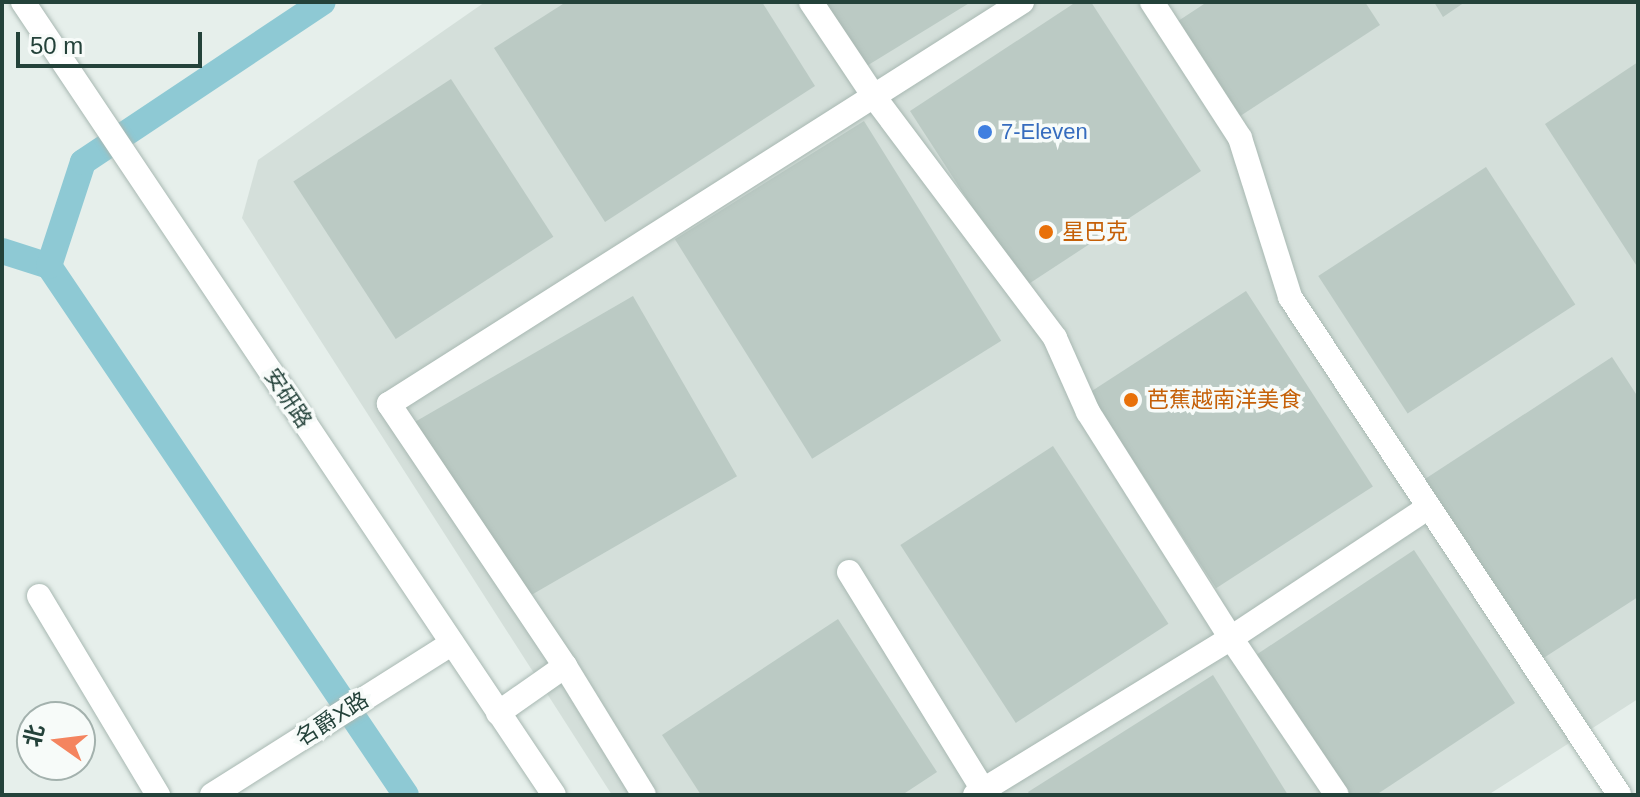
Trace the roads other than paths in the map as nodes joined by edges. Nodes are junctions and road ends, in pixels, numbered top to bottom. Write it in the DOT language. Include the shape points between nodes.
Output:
graph roads {
  1 [pos="23,2"];
  2 [pos="811,2"];
  3 [pos="1022,2"];
  4 [pos="1152,2"];
  5 [pos="875,98"];
  6 [pos="1429,507"];
  7 [pos="849,572"];
  8 [pos="39,596"];
  9 [pos="1231,638"];
  10 [pos="452,643"];
  11 [pos="565,666"];
  12 [pos="498,713"];
  13 [pos="1638,782"];
  14 [pos="981,793"];
  15 [pos="158,795"];
  16 [pos="212,795"];
  17 [pos="554,795"];
  18 [pos="644,795"];
  19 [pos="1337,795"];
  20 [pos="1619,795"];
  1 -- 10 [label="street, 安研路"];
  2 -- 5 [label="street"];
  3 -- 5 [label="street"];
  4 -- 6 [label="street" via="1240,138 1290,297"];
  5 -- 9 [label="street" via="1055,338 1088,412"];
  5 -- 11 [label="street" via="389,404"];
  6 -- 9 [label="street"];
  6 -- 20 [label="street"];
  7 -- 14 [label="street"];
  8 -- 15 [label="street"];
  9 -- 14 [label="street"];
  9 -- 19 [label="street"];
  10 -- 12 [label="street, 安研路"];
  10 -- 16 [label="street, 名爵X路"];
  11 -- 12 [label="street"];
  11 -- 18 [label="street"];
  12 -- 17 [label="street, 安研路"];
  13 -- 20 [label="street"];
}
